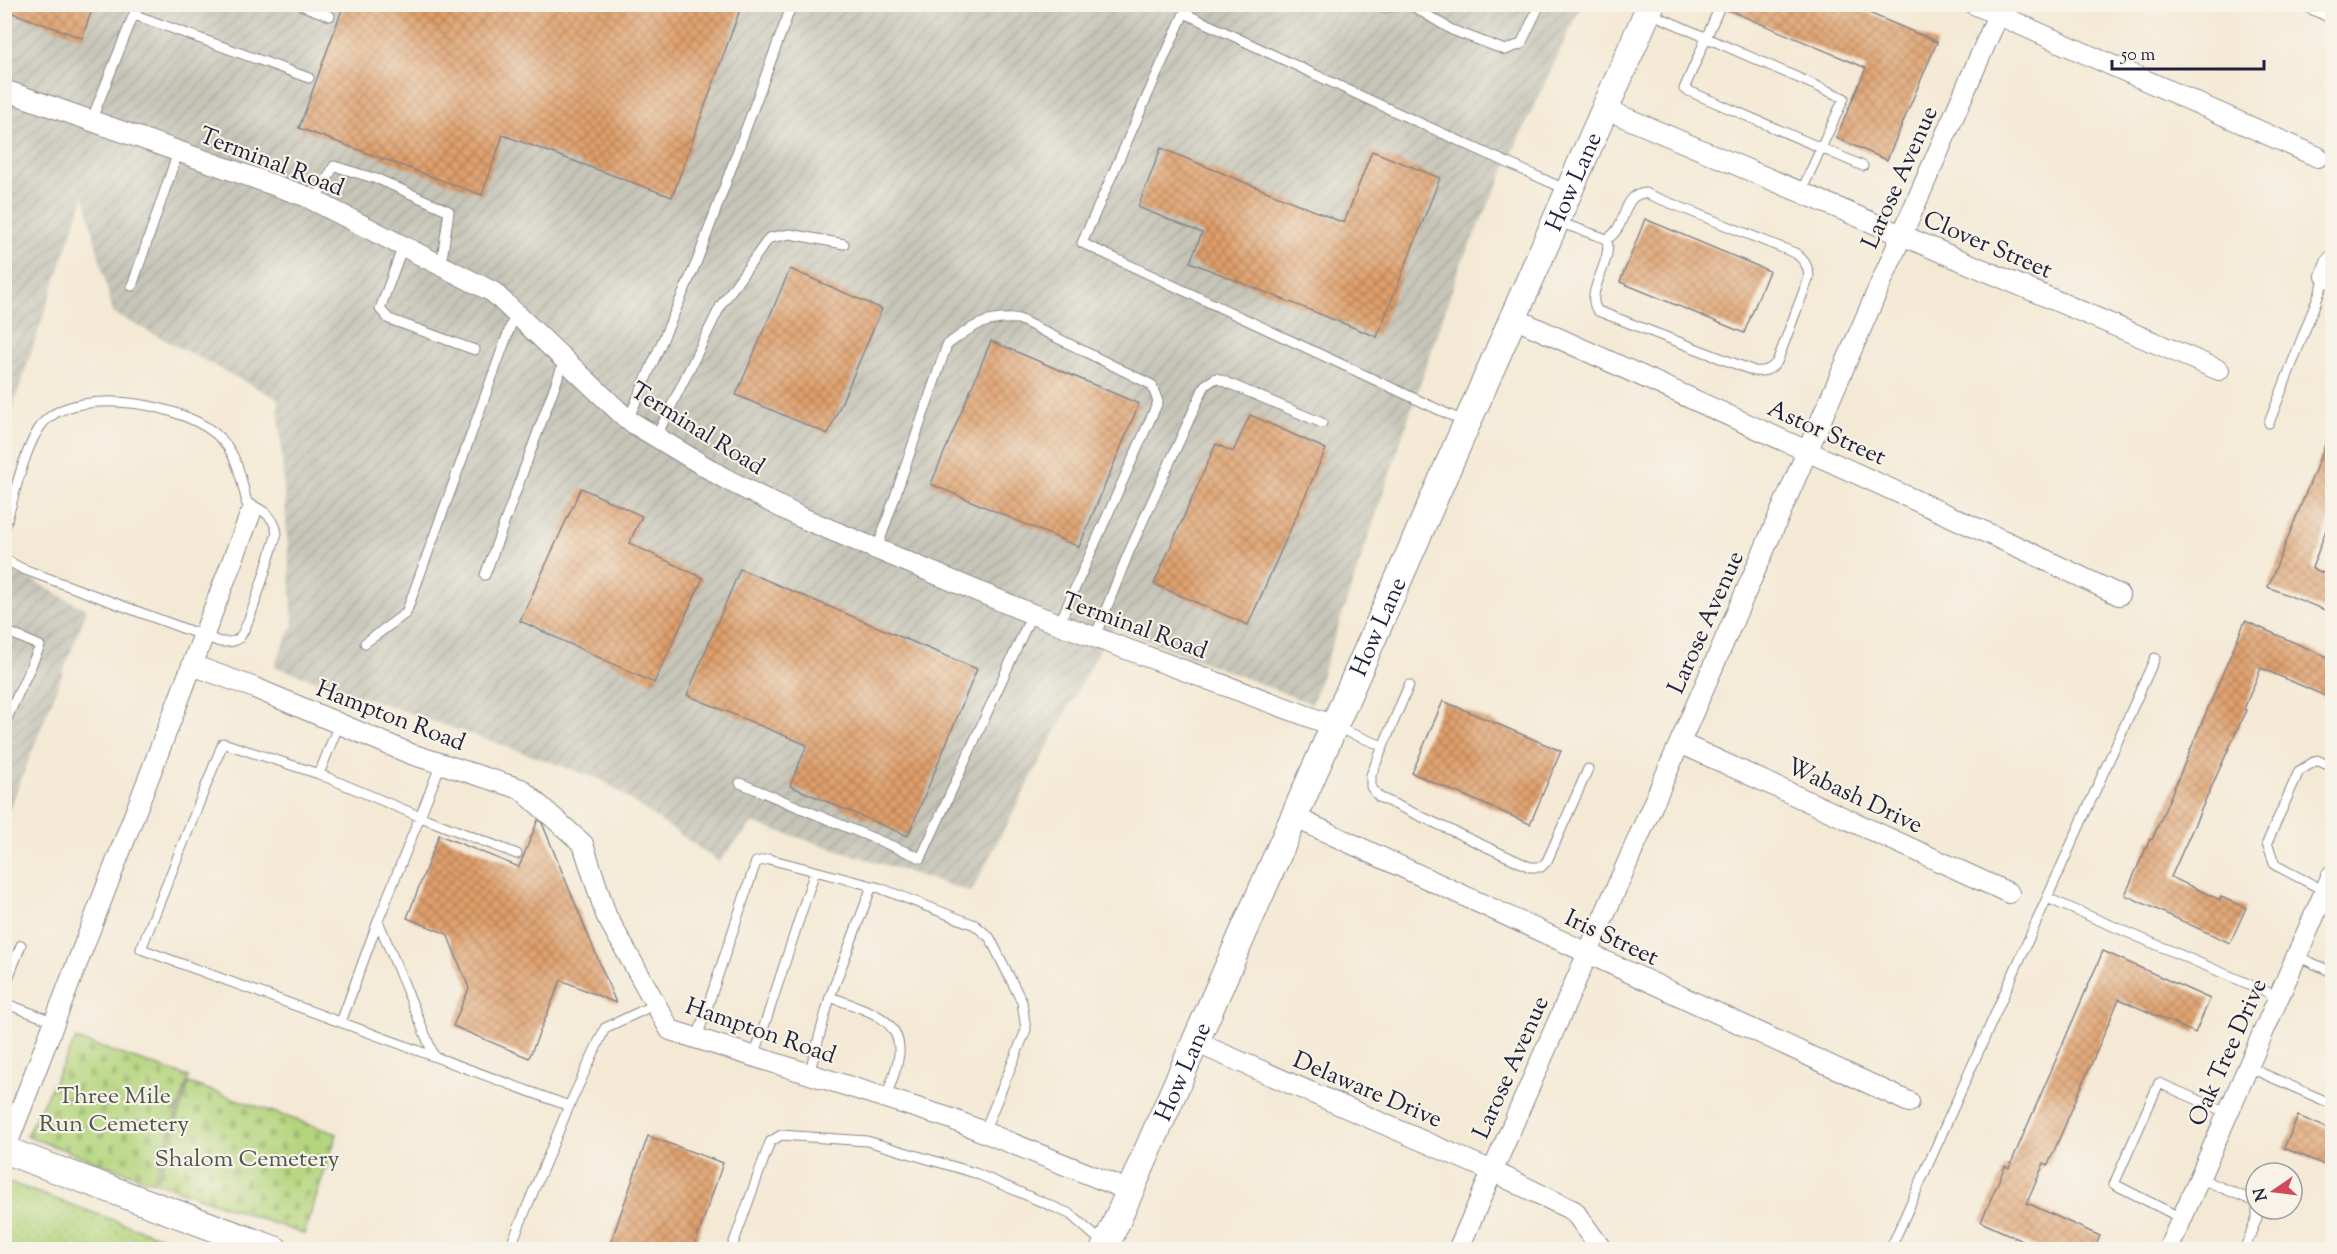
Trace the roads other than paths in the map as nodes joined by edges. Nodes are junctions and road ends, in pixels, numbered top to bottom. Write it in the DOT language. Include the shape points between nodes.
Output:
graph roads {
  1 [pos="138,4"];
  2 [pos="298,4"];
  3 [pos="792,4"];
  4 [pos="1380,4"];
  5 [pos="1401,4"];
  6 [pos="1409,4"];
  7 [pos="1540,4"];
  8 [pos="1721,4"];
  9 [pos="1974,4"];
  10 [pos="2300,4"];
  11 [pos="1649,8"];
  12 [pos="135,15"];
  13 [pos="1998,15"];
  14 [pos="330,16"];
  15 [pos="2332,19"];
  16 [pos="1707,37"];
  17 [pos="309,78"];
  18 [pos="4,90"];
  19 [pos="1605,109"];
  20 [pos="91,121"];
  21 [pos="1820,149"];
  22 [pos="178,152"];
  23 [pos="2318,157"];
  24 [pos="1863,166"];
  25 [pos="1569,191"];
  26 [pos="1801,192"];
  27 [pos="315,201"];
  28 [pos="1556,221"];
  29 [pos="1902,235"];
  30 [pos="1607,239"];
  31 [pos="844,244"];
  32 [pos="403,246"];
  33 [pos="441,266"];
  34 [pos="2330,272"];
  35 [pos="132,286"];
  36 [pos="515,314"];
  37 [pos="1514,318"];
  38 [pos="475,350"];
  39 [pos="564,361"];
  40 [pos="2219,370"];
  41 [pos="628,420"];
  42 [pos="1322,423"];
  43 [pos="1467,423"];
  44 [pos="2269,423"];
  45 [pos="656,437"];
  46 [pos="1807,451"];
  47 [pos="248,509"];
  48 [pos="4,531"];
  49 [pos="878,549"];
  50 [pos="4,559"];
  51 [pos="485,575"];
  52 [pos="2119,595"];
  53 [pos="1032,614"];
  54 [pos="1059,624"];
  55 [pos="4,630"];
  56 [pos="204,635"];
  57 [pos="1095,637"];
  58 [pos="365,643"];
  59 [pos="2155,658"];
  60 [pos="192,665"];
  61 [pos="1408,685"];
  62 [pos="339,724"];
  63 [pos="4,725"];
  64 [pos="1334,726"];
  65 [pos="1680,742"];
  66 [pos="1383,747"];
  67 [pos="441,764"];
  68 [pos="2332,766"];
  69 [pos="1588,769"];
  70 [pos="319,774"];
  71 [pos="740,783"];
  72 [pos="421,817"];
  73 [pos="1294,818"];
  74 [pos="517,854"];
  75 [pos="815,871"];
  76 [pos="2329,883"];
  77 [pos="872,886"];
  78 [pos="2009,893"];
  79 [pos="2046,897"];
  80 [pos="378,921"];
  81 [pos="21,945"];
  82 [pos="1587,953"];
  83 [pos="2297,956"];
  84 [pos="2332,972"];
  85 [pos="4,989"];
  86 [pos="2279,996"];
  87 [pos="830,997"];
  88 [pos="4,1003"];
  89 [pos="656,1004"];
  90 [pos="55,1022"];
  91 [pos="341,1022"];
  92 [pos="697,1038"];
  93 [pos="1195,1042"];
  94 [pos="434,1056"];
  95 [pos="754,1057"];
  96 [pos="2248,1067"];
  97 [pos="809,1074"];
  98 [pos="886,1098"];
  99 [pos="1909,1102"];
  100 [pos="2332,1104"];
  101 [pos="568,1106"];
  102 [pos="2228,1113"];
  103 [pos="984,1132"];
  104 [pos="5,1150"];
  105 [pos="1492,1171"];
  106 [pos="2199,1178"];
  107 [pos="1130,1191"];
  108 [pos="2244,1197"];
  109 [pos="2181,1218"];
  110 [pos="2257,1221"];
  111 [pos="266,1248"];
  112 [pos="1108,1248"];
  113 [pos="508,1250"];
  114 [pos="731,1250"];
  115 [pos="1458,1250"];
  116 [pos="1602,1250"];
  117 [pos="1890,1250"];
  118 [pos="2168,1250"];
  119 [pos="2244,1250"];
  1 -- 12 [label="lane"];
  2 -- 14 [label="lane"];
  3 -- 41 [label="lane" via="697,261"];
  4 -- 5 [label="lane" via="1386,8"];
  6 -- 7 [label="lane" via="1452,30 1505,50 1521,44"];
  8 -- 16 [label="lane"];
  9 -- 13 [label="street"];
  10 -- 15 [label="lane"];
  11 -- 16 [label="lane"];
  11 -- 19 [label="main road, How Lane"];
  12 -- 17 [label="lane"];
  12 -- 20 [label="lane"];
  13 -- 23 [label="street"];
  13 -- 29 [label="street, Larose Avenue"];
  16 -- 21 [label="lane" via="1684,89"];
  16 -- 21 [label="lane" via="1844,98"];
  18 -- 20 [label="street, Terminal Road"];
  19 -- 25 [label="main road, How Lane"];
  19 -- 26 [label="street, Clover Street"];
  20 -- 22 [label="street, Terminal Road"];
  21 -- 24 [label="lane"];
  21 -- 26 [label="lane"];
  22 -- 27 [label="street, Terminal Road"];
  22 -- 35 [label="lane"];
  25 -- 28 [label="main road, How Lane"];
  25 -- 43 [label="lane" via="1184,13 1082,243"];
  26 -- 29 [label="street, Clover Street"];
  27 -- 32 [label="street, Terminal Road"];
  27 -- 33 [label="lane" via="334,166 380,180 449,211"];
  28 -- 30 [label="lane"];
  28 -- 37 [label="main road, How Lane"];
  29 -- 40 [label="street, Clover Street"];
  29 -- 46 [label="street, Larose Avenue"];
  30 -- 30 [label="lane" via="1609,250 1593,296 1598,311 1754,371 1770,369 1776,362 1809,277 1803,259 1795,253 1645,193 1630,200 1617,234"];
  31 -- 45 [label="lane" via="790,234 770,238 721,304"];
  32 -- 33 [label="street, Terminal Road"];
  32 -- 38 [label="lane" via="380,309 389,319"];
  33 -- 36 [label="street, Terminal Road" via="493,292"];
  34 -- 44 [label="lane"];
  36 -- 39 [label="street, Terminal Road"];
  36 -- 58 [label="lane" via="406,613"];
  37 -- 43 [label="main road, How Lane"];
  37 -- 46 [label="street, Astor Street"];
  39 -- 41 [label="street, Terminal Road"];
  39 -- 51 [label="lane"];
  41 -- 45 [label="street, Terminal Road"];
  42 -- 57 [label="lane" via="1216,378 1205,385"];
  43 -- 64 [label="main road, How Lane"];
  45 -- 49 [label="street, Terminal Road" via="800,517"];
  46 -- 52 [label="street, Astor Street"];
  46 -- 65 [label="street, Larose Avenue"];
  47 -- 48 [label="lane" via="233,455 220,437 199,423 131,402 76,404 54,413 31,443"];
  47 -- 56 [label="street"];
  47 -- 56 [label="lane" via="271,517 277,533 260,586 240,638 220,642"];
  49 -- 53 [label="street, Terminal Road"];
  49 -- 54 [label="lane" via="947,345 973,326 998,318 1019,319 1152,385 1158,402"];
  50 -- 56 [label="lane"];
  53 -- 54 [label="street, Terminal Road"];
  53 -- 71 [label="lane" via="921,858"];
  54 -- 57 [label="street, Terminal Road"];
  55 -- 63 [label="lane" via="40,646"];
  56 -- 60 [label="street"];
  57 -- 64 [label="street, Terminal Road"];
  59 -- 79 [label="lane"];
  60 -- 62 [label="street, Hampton Road"];
  60 -- 90 [label="street"];
  61 -- 66 [label="lane"];
  62 -- 67 [label="street, Hampton Road"];
  62 -- 70 [label="lane"];
  64 -- 66 [label="lane"];
  64 -- 73 [label="main road, How Lane"];
  65 -- 78 [label="street, Wabash Drive"];
  65 -- 82 [label="street, Larose Avenue"];
  66 -- 69 [label="lane" via="1371,775 1371,787 1379,797 1530,867 1541,867 1547,861"];
  67 -- 72 [label="lane"];
  67 -- 89 [label="street, Hampton Road" via="521,789 583,844 606,915"];
  68 -- 76 [label="lane" via="2317,760 2299,771 2267,843 2275,865"];
  70 -- 72 [label="lane"];
  70 -- 91 [label="lane" via="224,743 141,949"];
  72 -- 74 [label="lane"];
  72 -- 80 [label="lane"];
  73 -- 82 [label="street, Iris Street"];
  73 -- 93 [label="main road, How Lane"];
  75 -- 77 [label="lane"];
  75 -- 92 [label="lane" via="768,859 756,862"];
  75 -- 95 [label="lane"];
  76 -- 83 [label="street, Oak Tree Drive"];
  77 -- 87 [label="lane"];
  77 -- 103 [label="lane" via="975,925 990,938 1022,1002 1026,1030"];
  79 -- 86 [label="lane"];
  79 -- 117 [label="lane"];
  80 -- 91 [label="lane"];
  80 -- 94 [label="lane"];
  81 -- 85 [label="lane"];
  82 -- 99 [label="street, Iris Street"];
  82 -- 105 [label="street, Larose Avenue"];
  83 -- 84 [label="lane"];
  83 -- 86 [label="street, Oak Tree Drive"];
  86 -- 96 [label="street, Oak Tree Drive"];
  87 -- 97 [label="lane"];
  87 -- 98 [label="lane" via="882,1017 898,1036 899,1056"];
  88 -- 90 [label="lane"];
  89 -- 92 [label="street, Hampton Road" via="670,1030"];
  89 -- 101 [label="lane" via="604,1028"];
  90 -- 104 [label="street"];
  91 -- 94 [label="lane"];
  92 -- 95 [label="street, Hampton Road"];
  93 -- 105 [label="street, Delaware Drive"];
  93 -- 107 [label="main road, How Lane"];
  94 -- 101 [label="lane"];
  95 -- 97 [label="street, Hampton Road"];
  96 -- 100 [label="lane"];
  96 -- 102 [label="street, Oak Tree Drive"];
  97 -- 98 [label="street, Hampton Road"];
  98 -- 103 [label="street, Hampton Road"];
  101 -- 113 [label="lane"];
  102 -- 106 [label="street, Oak Tree Drive"];
  102 -- 109 [label="lane" via="2159,1083 2114,1184"];
  103 -- 107 [label="street, Hampton Road"];
  104 -- 111 [label="main road"];
  105 -- 115 [label="street, Larose Avenue"];
  105 -- 116 [label="street, Delaware Drive" via="1574,1211"];
  106 -- 108 [label="lane"];
  106 -- 109 [label="street, Oak Tree Drive"];
  107 -- 112 [label="main road, How Lane"];
  109 -- 118 [label="street, Oak Tree Drive"];
  110 -- 119 [label="lane"];
  112 -- 114 [label="lane" via="1070,1214 975,1173 867,1141 781,1135 770,1142"];
}
